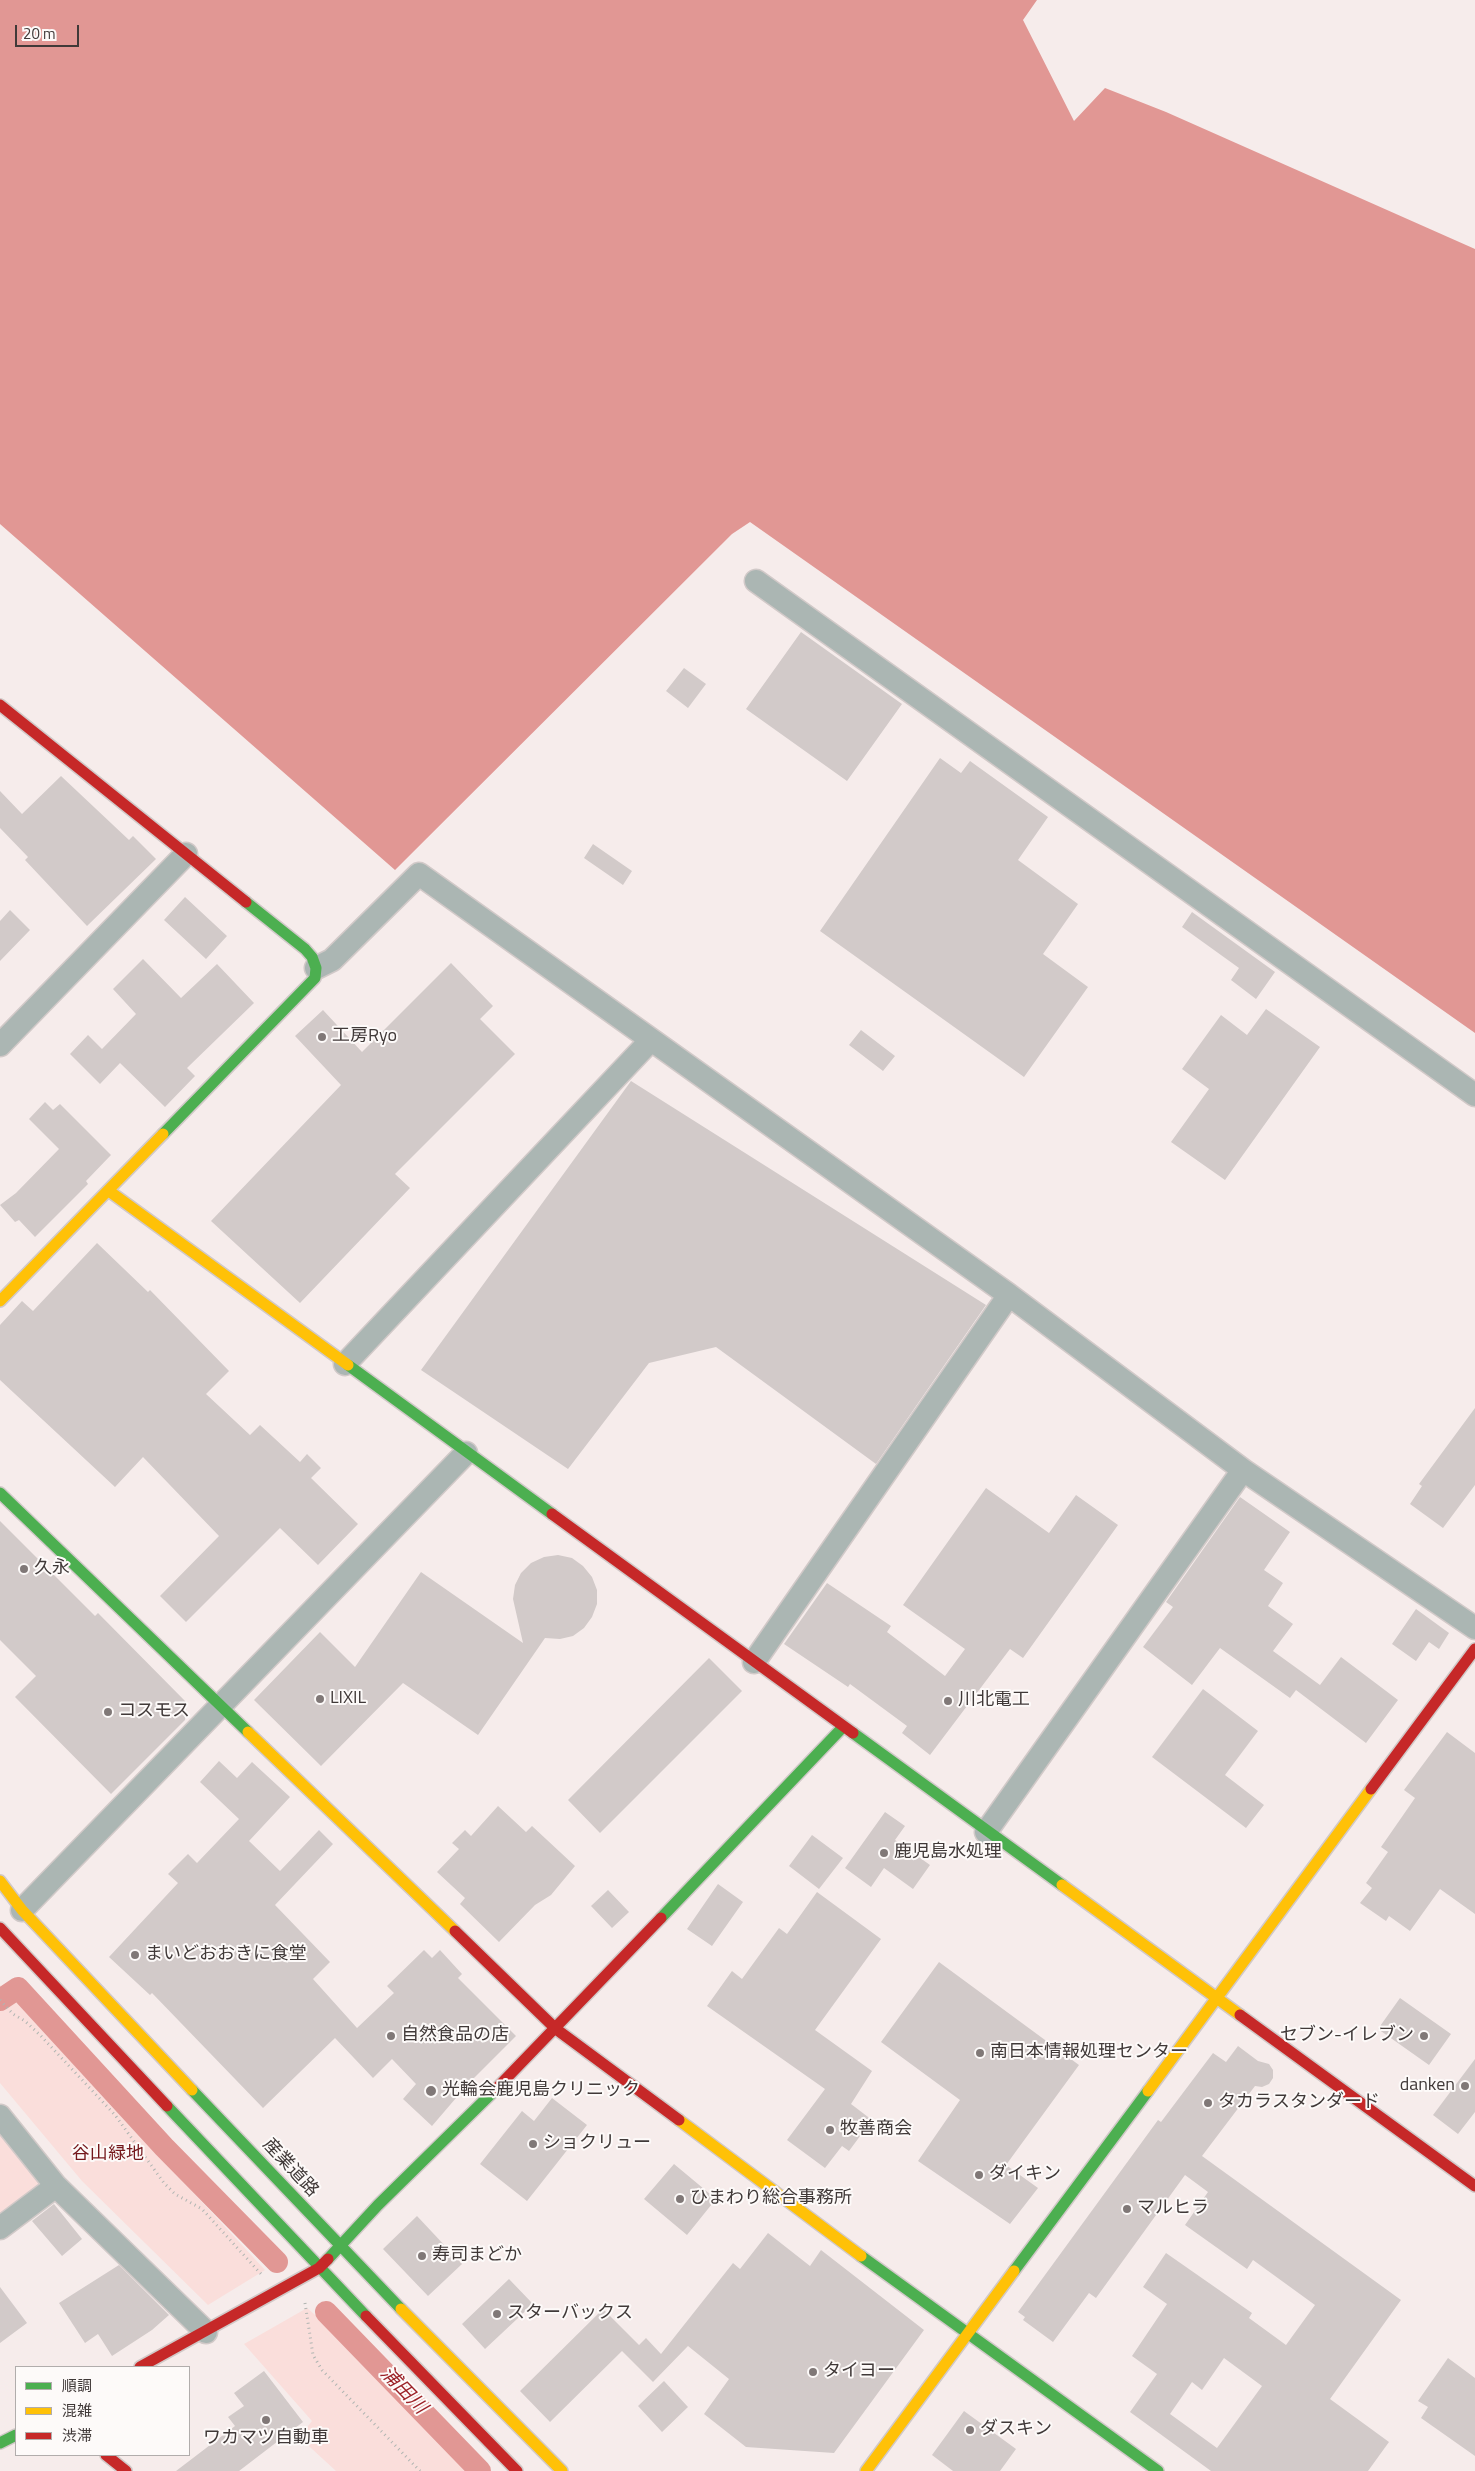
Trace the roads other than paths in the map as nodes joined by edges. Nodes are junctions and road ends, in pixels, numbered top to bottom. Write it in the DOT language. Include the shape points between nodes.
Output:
graph roads {
  1 [pos="756,581"];
  2 [pos="0,705"];
  3 [pos="186,854"];
  4 [pos="316,968"];
  5 [pos="652,1040"];
  6 [pos="0,1045"];
  7 [pos="1475,1095"];
  8 [pos="109,1191"];
  9 [pos="1009,1295"];
  10 [pos="0,1301"];
  11 [pos="345,1364"];
  12 [pos="466,1453"];
  13 [pos="1243,1470"];
  14 [pos="0,1493"];
  15 [pos="1475,1628"];
  16 [pos="1475,1649"];
  17 [pos="754,1662"];
  18 [pos="222,1706"];
  19 [pos="843,1727"];
  20 [pos="986,1832"];
  21 [pos="0,1881"];
  22 [pos="22,1910"];
  23 [pos="0,1928"];
  24 [pos="1216,1998"];
  25 [pos="556,2029"];
  26 [pos="0,2116"];
  27 [pos="56,2186"];
  28 [pos="1475,2186"];
  29 [pos="0,2228"];
  30 [pos="341,2248"];
  31 [pos="319,2268"];
  32 [pos="206,2332"];
  33 [pos="967,2334"];
  34 [pos="142,2366"];
  35 [pos="15,2436"];
  36 [pos="0,2444"];
  37 [pos="107,2456"];
  38 [pos="126,2471"];
  39 [pos="517,2471"];
  40 [pos="562,2471"];
  41 [pos="866,2471"];
  42 [pos="1158,2471"];
  1 -- 7 [label="street"];
  2 -- 3 [label="street"];
  3 -- 4 [label="street" via="305,950"];
  3 -- 6 [label="street"];
  4 -- 5 [label="street" via="332,960 418,874"];
  4 -- 8 [label="street" via="314,978"];
  5 -- 9 [label="street"];
  5 -- 11 [label="street"];
  8 -- 10 [label="street"];
  8 -- 11 [label="street"];
  9 -- 13 [label="street"];
  9 -- 17 [label="street"];
  11 -- 12 [label="street"];
  12 -- 17 [label="street"];
  12 -- 18 [label="street"];
  13 -- 15 [label="street"];
  13 -- 20 [label="street"];
  14 -- 18 [label="street"];
  16 -- 24 [label="street"];
  17 -- 19 [label="street"];
  18 -- 22 [label="street"];
  18 -- 25 [label="street"];
  19 -- 20 [label="street"];
  19 -- 25 [label="street"];
  20 -- 24 [label="street"];
  21 -- 22 [label="street, 産業道路"];
  22 -- 30 [label="street, 産業道路"];
  23 -- 31 [label="street"];
  24 -- 28 [label="street"];
  24 -- 33 [label="street"];
  25 -- 30 [label="street" via="378,2205"];
  25 -- 33 [label="street"];
  26 -- 27 [label="street"];
  27 -- 29 [label="street"];
  27 -- 32 [label="street"];
  30 -- 31 [label="street"];
  30 -- 40 [label="street, 産業道路"];
  31 -- 32 [label="street"];
  31 -- 39 [label="street"];
  32 -- 34 [label="street"];
  33 -- 41 [label="street"];
  33 -- 42 [label="street"];
  35 -- 36 [label="street"];
  37 -- 38 [label="street"];
}
